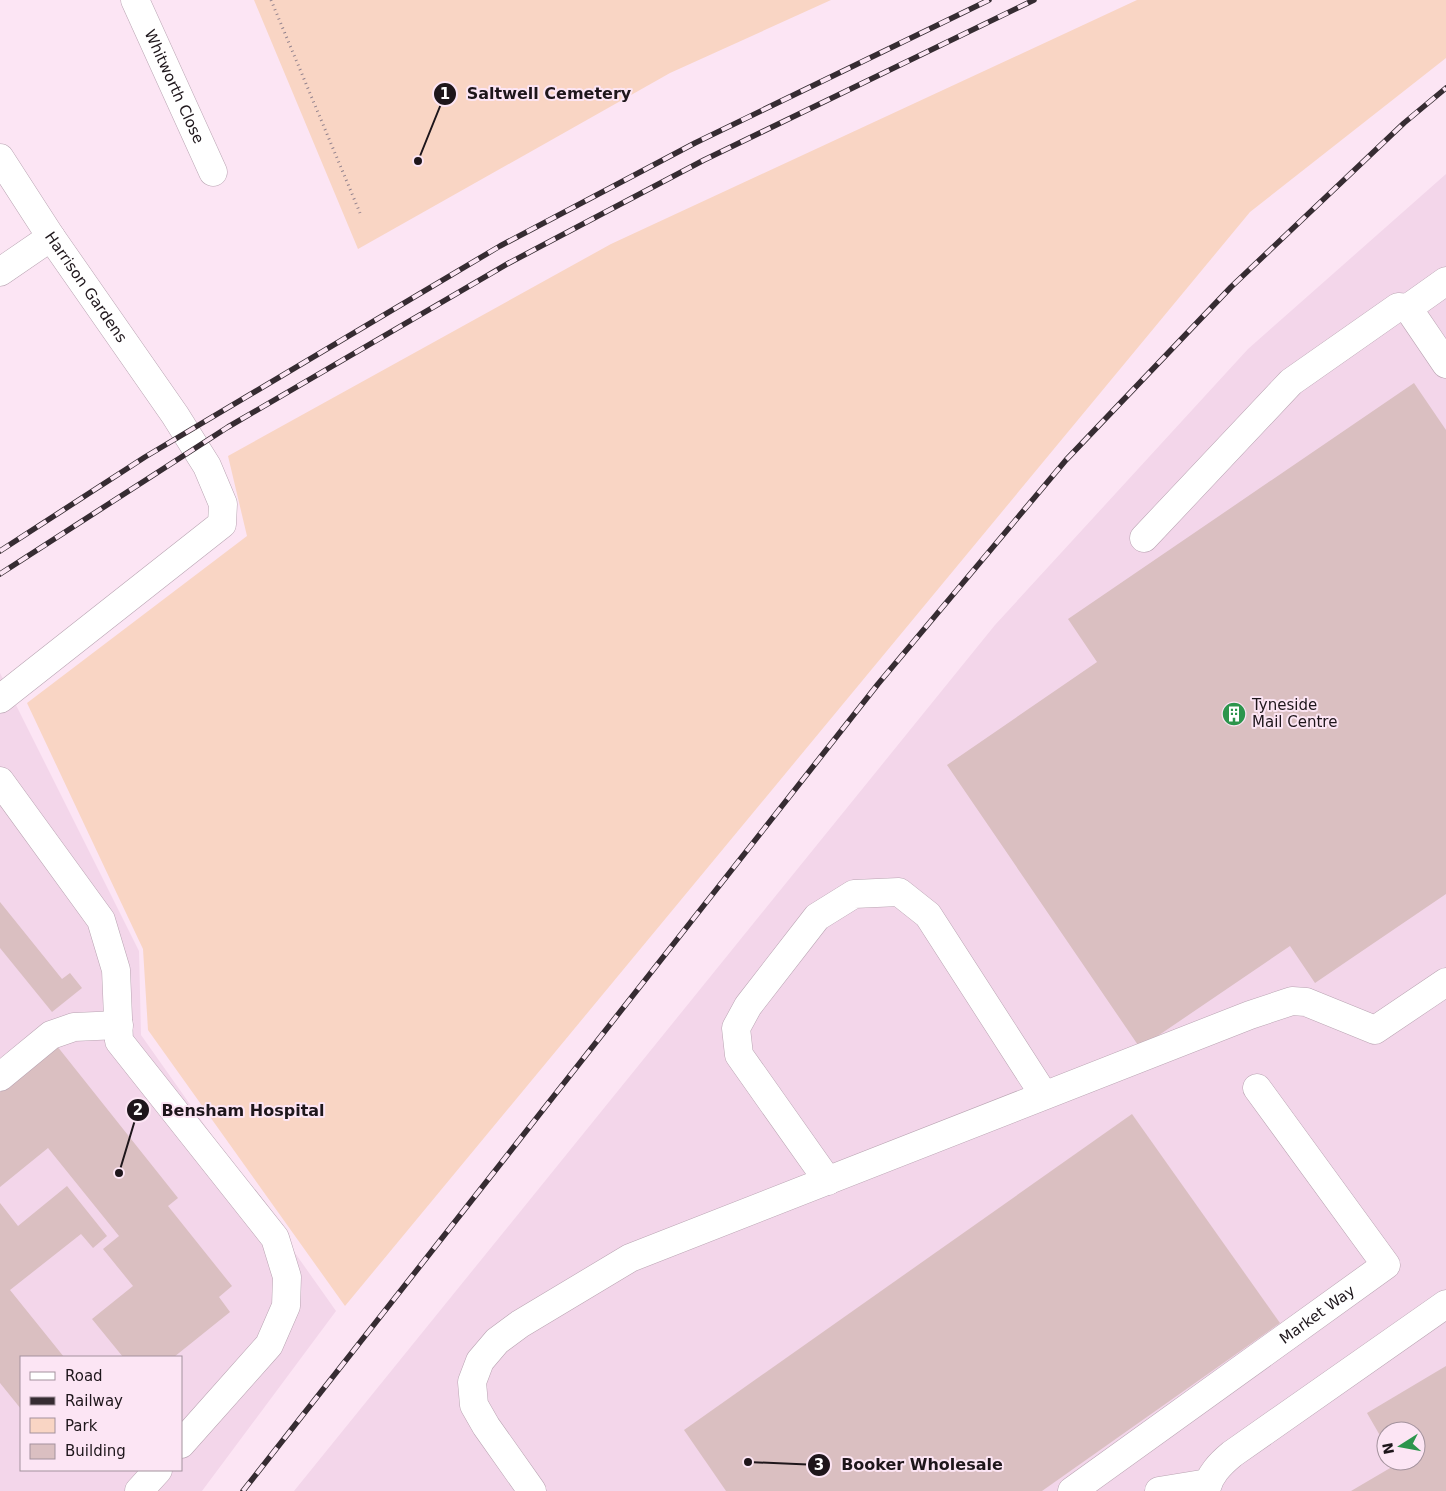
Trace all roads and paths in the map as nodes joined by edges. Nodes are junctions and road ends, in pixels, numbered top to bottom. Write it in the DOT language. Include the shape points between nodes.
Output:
graph roads {
  1 [pos="135,0"];
  2 [pos="271,0"];
  3 [pos="0,158"];
  4 [pos="213,172"];
  5 [pos="360,213"];
  6 [pos="51,237"];
  7 [pos="0,272"];
  8 [pos="1446,281"];
  9 [pos="1408,308"];
  10 [pos="1445,360"];
  11 [pos="1144,538"];
  12 [pos="0,699"];
  13 [pos="0,781"];
  14 [pos="1446,982"];
  15 [pos="119,1026"];
  16 [pos="0,1077"];
  17 [pos="1258,1088"];
  18 [pos="1044,1096"];
  19 [pos="828,1181"];
  20 [pos="1446,1304"];
  21 [pos="182,1442"];
  22 [pos="157,1471"];
  23 [pos="1207,1487"];
  24 [pos="139,1491"];
  25 [pos="532,1491"];
  26 [pos="1072,1491"];
  27 [pos="1158,1491"];
  1 -- 4 [label="street, Whitworth Close"];
  2 -- 5 [label="path"];
  3 -- 6 [label="street, Harrison Gardens"];
  6 -- 7 [label="street"];
  6 -- 12 [label="street, Harrison Gardens" via="207,466 223,504 222,524"];
  8 -- 9 [label="street"];
  9 -- 10 [label="street"];
  9 -- 11 [label="street" via="1398,308 1291,382"];
  13 -- 15 [label="street" via="101,920 116,970"];
  14 -- 18 [label="street" via="1374,1030 1306,1002 1292,1002 1250,1015"];
  15 -- 16 [label="street" via="74,1027 51,1035"];
  15 -- 21 [label="street" via="119,1041 275,1238 287,1277 286,1306 269,1345"];
  17 -- 26 [label="street, Market Way" via="1386,1265"];
  18 -- 19 [label="street"];
  18 -- 19 [label="street" via="928,916 899,892 854,894 817,917 748,1006 736,1028 739,1056"];
  19 -- 25 [label="street" via="630,1258 496,1341 480,1361 472,1382 474,1404"];
  20 -- 23 [label="street" via="1232,1454 1219,1465"];
  22 -- 24 [label="street"];
  23 -- 27 [label="street"];
}
